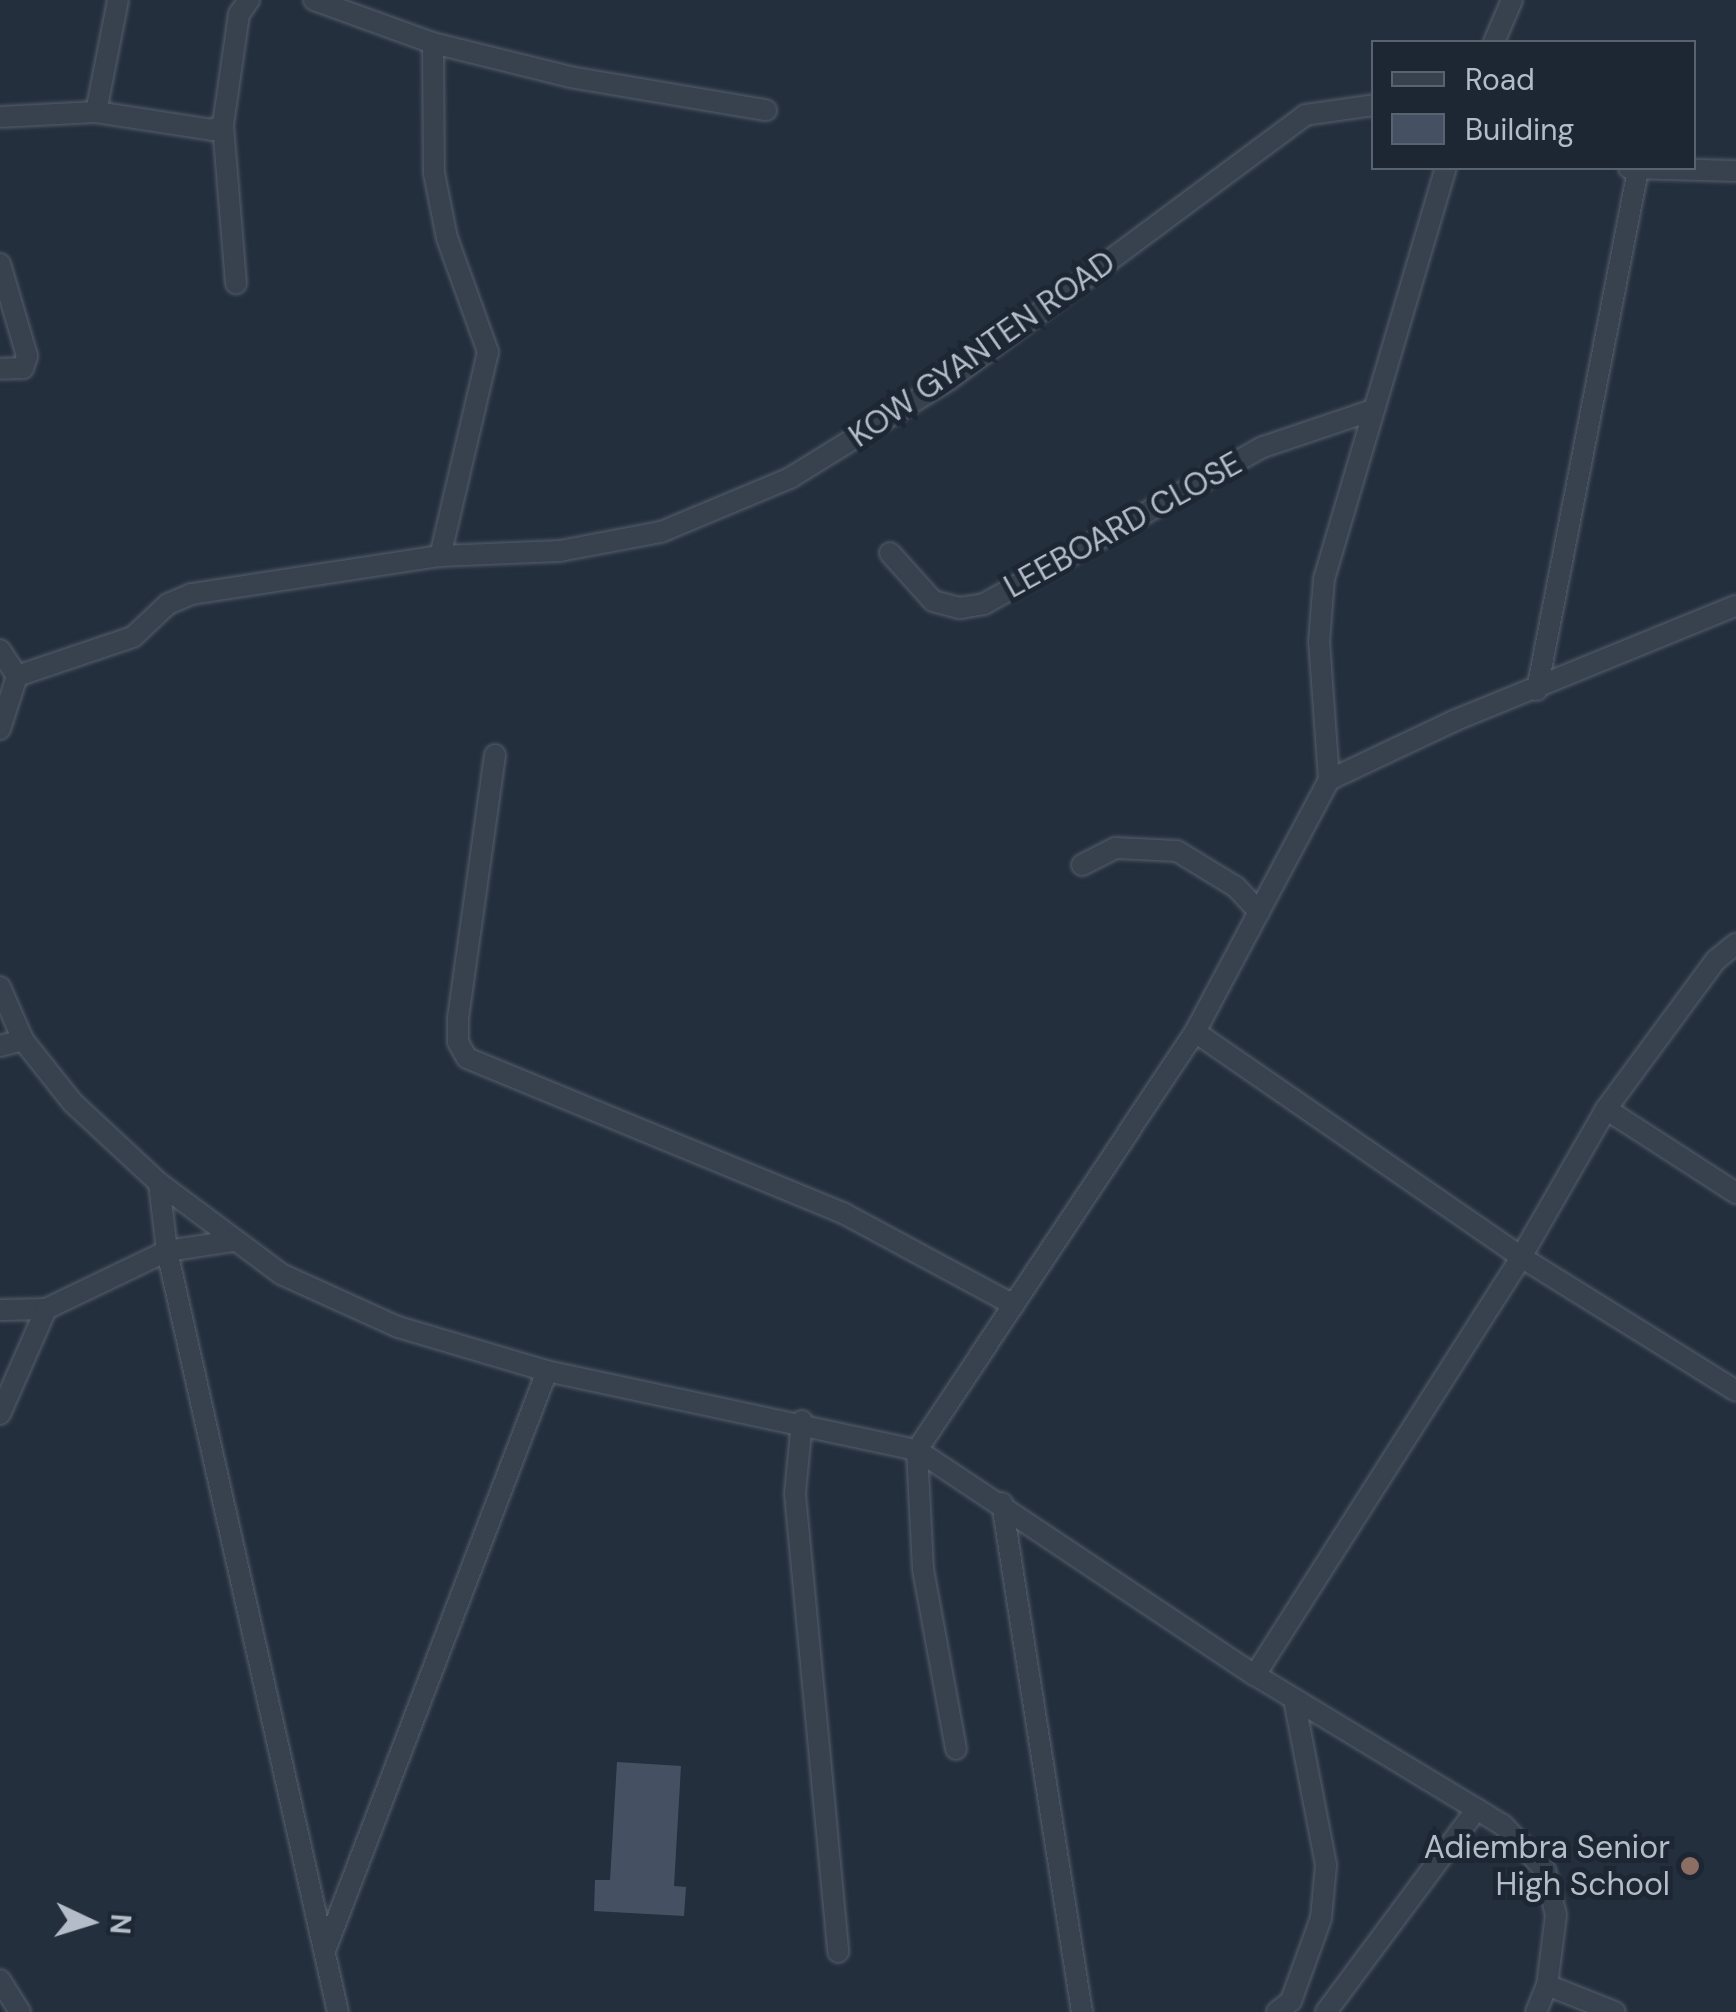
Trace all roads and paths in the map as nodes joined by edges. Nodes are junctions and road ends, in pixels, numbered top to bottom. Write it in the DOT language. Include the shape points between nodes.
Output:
graph roads {
  1 [pos="118,0"];
  2 [pos="249,0"];
  3 [pos="314,0"];
  4 [pos="1512,0"];
  5 [pos="356,7"];
  6 [pos="1495,40"];
  7 [pos="433,43"];
  8 [pos="1371,105"];
  9 [pos="766,110"];
  10 [pos="96,112"];
  11 [pos="0,116"];
  12 [pos="222,125"];
  13 [pos="1445,170"];
  14 [pos="1633,170"];
  15 [pos="1684,170"];
  16 [pos="1736,171"];
  17 [pos="0,264"];
  18 [pos="236,283"];
  19 [pos="0,370"];
  20 [pos="1374,410"];
  21 [pos="890,553"];
  22 [pos="440,556"];
  23 [pos="1736,606"];
  24 [pos="0,650"];
  25 [pos="17,676"];
  26 [pos="1537,690"];
  27 [pos="0,729"];
  28 [pos="495,756"];
  29 [pos="1329,780"];
  30 [pos="1082,864"];
  31 [pos="1259,912"];
  32 [pos="1736,944"];
  33 [pos="0,987"];
  34 [pos="1195,1032"];
  35 [pos="23,1040"];
  36 [pos="0,1046"];
  37 [pos="1606,1110"];
  38 [pos="160,1183"];
  39 [pos="1736,1193"];
  40 [pos="232,1241"];
  41 [pos="167,1251"];
  42 [pos="1521,1258"];
  43 [pos="1014,1305"];
  44 [pos="46,1309"];
  45 [pos="0,1310"];
  46 [pos="547,1371"];
  47 [pos="1736,1391"];
  48 [pos="0,1414"];
  49 [pos="802,1421"];
  50 [pos="918,1450"];
  51 [pos="1002,1503"];
  52 [pos="1255,1676"];
  53 [pos="1294,1699"];
  54 [pos="956,1749"];
  55 [pos="1476,1809"];
  56 [pos="326,1949"];
  57 [pos="838,1952"];
  58 [pos="0,1980"];
  59 [pos="1547,1984"];
  60 [pos="20,2012"];
  61 [pos="338,2012"];
  62 [pos="1082,2012"];
  63 [pos="1277,2012"];
  64 [pos="1326,2012"];
  65 [pos="1536,2012"];
  66 [pos="1614,2012"];
  1 -- 10 [label="street"];
  2 -- 12 [label="street" via="239,14"];
  3 -- 5 [label="street"];
  4 -- 6 [label="street"];
  5 -- 7 [label="street"];
  7 -- 9 [label="street" via="570,77"];
  7 -- 22 [label="street" via="434,173 446,238 488,352"];
  8 -- 22 [label="street, KOW GYANTEN ROAD" via="1305,115 950,379 790,478 662,532 560,551"];
  10 -- 11 [label="street"];
  10 -- 12 [label="street" via="212,130"];
  12 -- 18 [label="street"];
  13 -- 20 [label="street"];
  14 -- 26 [label="street"];
  15 -- 16 [label="street"];
  17 -- 19 [label="street" via="27,356 22,368"];
  20 -- 21 [label="street, LEEBOARD CLOSE" via="1263,447 984,604 960,608 933,601"];
  20 -- 29 [label="street" via="1319,611"];
  22 -- 25 [label="street, KOW GYANTEN ROAD" via="191,594 168,604 132,636"];
  23 -- 26 [label="street"];
  24 -- 25 [label="street"];
  25 -- 27 [label="street"];
  26 -- 29 [label="street"];
  28 -- 43 [label="street" via="458,1017 458,1042 467,1058 843,1213"];
  29 -- 31 [label="street"];
  30 -- 31 [label="street" via="1116,848 1177,851 1236,887"];
  31 -- 34 [label="street"];
  32 -- 37 [label="street" via="1716,960"];
  33 -- 35 [label="street"];
  34 -- 42 [label="street"];
  34 -- 43 [label="street"];
  35 -- 36 [label="street"];
  35 -- 38 [label="street" via="73,1103"];
  37 -- 39 [label="street"];
  37 -- 42 [label="street"];
  38 -- 40 [label="street"];
  38 -- 41 [label="street"];
  40 -- 41 [label="street"];
  40 -- 46 [label="street" via="281,1274 398,1328"];
  41 -- 44 [label="street"];
  41 -- 56 [label="street"];
  42 -- 47 [label="street"];
  42 -- 52 [label="street"];
  43 -- 50 [label="street"];
  44 -- 45 [label="street"];
  44 -- 48 [label="street"];
  46 -- 49 [label="street"];
  46 -- 56 [label="street"];
  49 -- 50 [label="street"];
  49 -- 57 [label="street" via="795,1494"];
  50 -- 51 [label="street"];
  50 -- 54 [label="street" via="923,1568"];
  51 -- 52 [label="street"];
  51 -- 62 [label="street"];
  52 -- 53 [label="street"];
  53 -- 55 [label="street"];
  53 -- 63 [label="street" via="1326,1865 1321,1918 1291,2001"];
  55 -- 59 [label="street" via="1502,1825 1546,1870 1556,1915"];
  55 -- 64 [label="street"];
  56 -- 61 [label="street"];
  58 -- 60 [label="street"];
  59 -- 65 [label="street"];
  59 -- 66 [label="street"];
}
